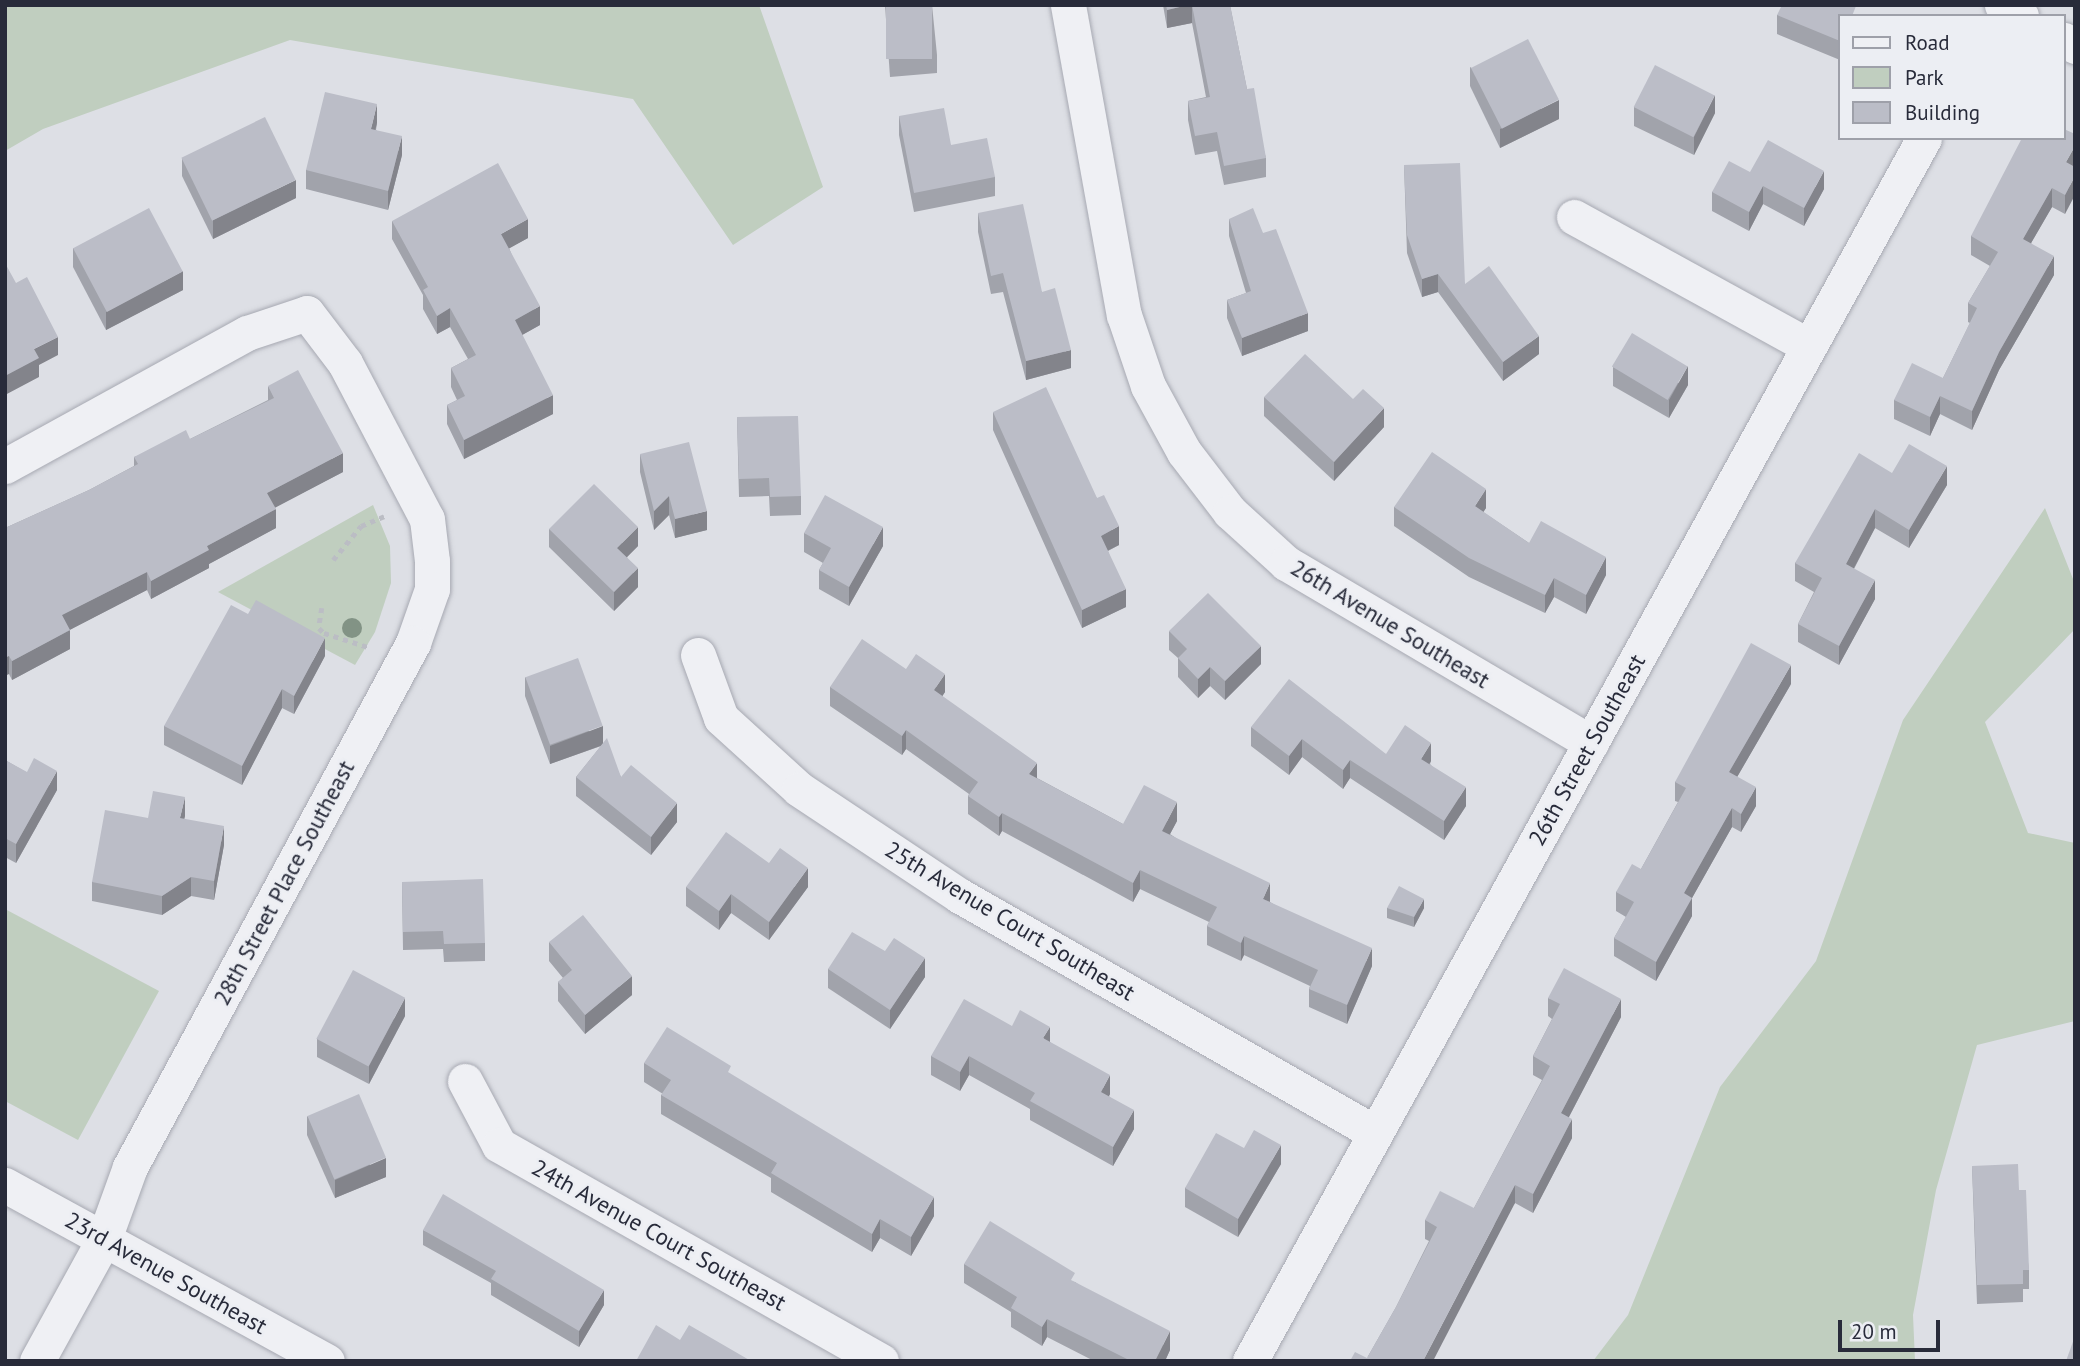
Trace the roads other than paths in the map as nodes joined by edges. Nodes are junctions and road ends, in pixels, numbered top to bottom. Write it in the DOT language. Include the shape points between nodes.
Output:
graph roads {
  1 [pos="1068,5"];
  2 [pos="2000,5"];
  3 [pos="2017,14"];
  4 [pos="1923,140"];
  5 [pos="1574,217"];
  6 [pos="1809,346"];
  7 [pos="5,466"];
  8 [pos="698,655"];
  9 [pos="1591,743"];
  10 [pos="465,1082"];
  11 [pos="1375,1133"];
  12 [pos="5,1185"];
  13 [pos="104,1239"];
  14 [pos="37,1361"];
  15 [pos="327,1361"];
  16 [pos="881,1361"];
  17 [pos="1250,1361"];
  1 -- 9 [label="street, 26th Avenue Southeast" via="1124,314 1148,386 1184,452 1230,512 1286,563"];
  2 -- 3 [label="street"];
  4 -- 6 [label="street, 26th Street Southeast"];
  5 -- 6 [label="street"];
  6 -- 9 [label="street, 26th Street Southeast"];
  7 -- 13 [label="street, 28th Street Place Southeast" via="247,333 307,313 345,363 427,519 432,589 414,643 130,1167"];
  8 -- 11 [label="street, 25th Avenue Court Southeast" via="721,718 799,789 960,896"];
  9 -- 11 [label="street, 26th Street Southeast"];
  10 -- 16 [label="street, 24th Avenue Court Southeast" via="499,1145"];
  11 -- 17 [label="street, 26th Street Southeast"];
  12 -- 13 [label="street, 23rd Avenue Southeast"];
  13 -- 14 [label="street, 28th Street Place Southeast"];
  13 -- 15 [label="street, 23rd Avenue Southeast"];
}
